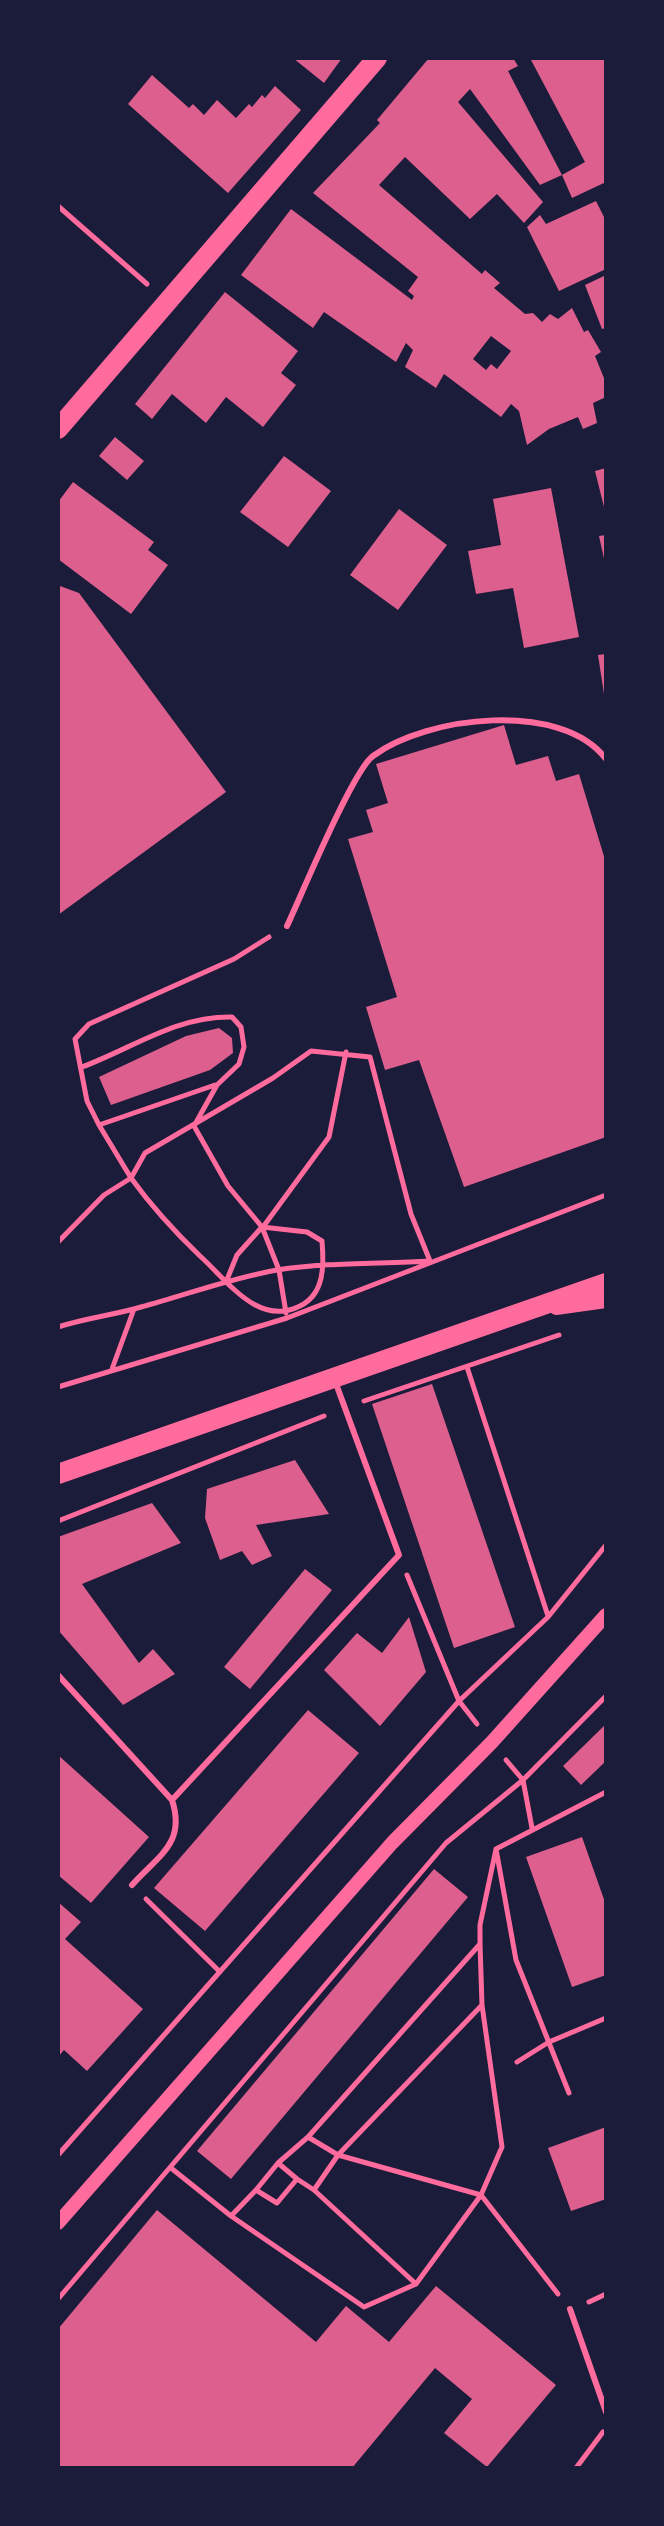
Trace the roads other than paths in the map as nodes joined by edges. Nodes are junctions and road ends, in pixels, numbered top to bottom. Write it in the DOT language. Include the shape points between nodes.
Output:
graph roads {
  1 [pos="377,58"];
  2 [pos="58,429"];
  3 [pos="606,759"];
  4 [pos="287,926"];
  5 [pos="606,1283"];
  6 [pos="606,1301"];
  7 [pos="516,1313"];
  8 [pos="334,1378"];
  9 [pos="58,1474"];
  10 [pos="606,1615"];
  11 [pos="58,1675"];
  12 [pos="172,1800"];
  13 [pos="132,1885"];
  14 [pos="58,2223"];
  15 [pos="570,2309"];
  16 [pos="606,2412"];
  1 -- 2 [label="main road"];
  3 -- 4 [label="lane" via="596,745 569,732 498,717 424,730 370,757"];
  5 -- 7 [label="main road"];
  6 -- 7 [label="street"];
  7 -- 8 [label="main road"];
  8 -- 9 [label="main road"];
  8 -- 12 [label="lane" via="399,1555"];
  10 -- 14 [label="street" via="512,1722 392,1843"];
  11 -- 12 [label="lane"];
  12 -- 13 [label="lane" via="178,1827 174,1838"];
  15 -- 16 [label="lane"];
}
